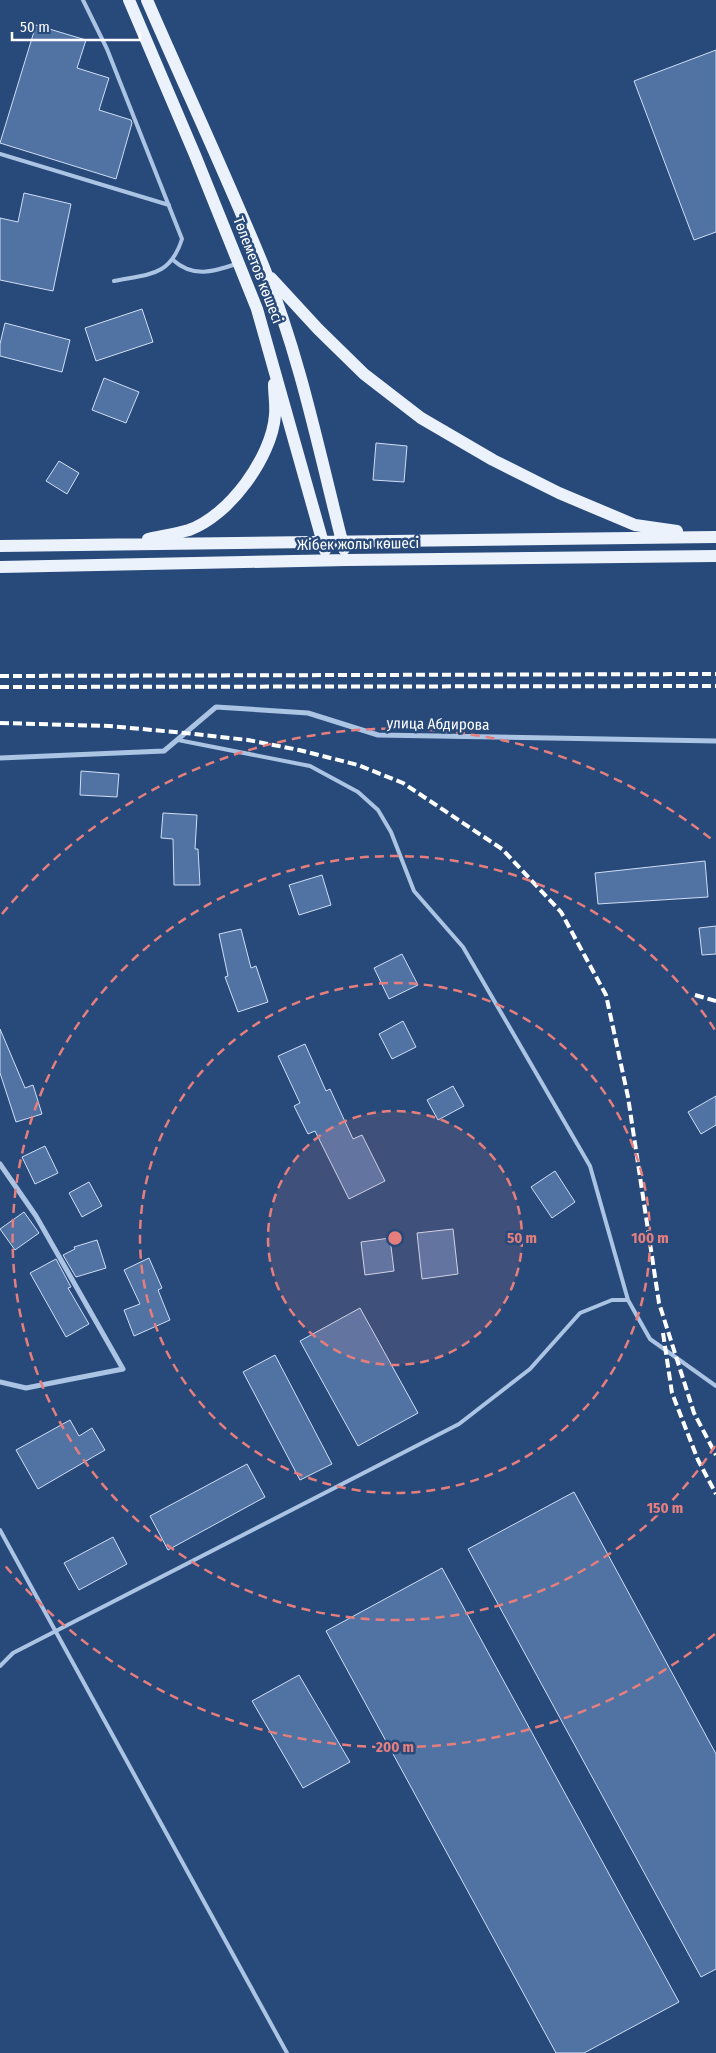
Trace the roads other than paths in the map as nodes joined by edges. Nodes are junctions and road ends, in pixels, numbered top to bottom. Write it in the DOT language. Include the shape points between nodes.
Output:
graph roads {
  1 [pos="83,0"];
  2 [pos="129,0"];
  3 [pos="147,0"];
  4 [pos="0,154"];
  5 [pos="169,205"];
  6 [pos="173,260"];
  7 [pos="238,263"];
  8 [pos="265,270"];
  9 [pos="114,281"];
  10 [pos="273,360"];
  11 [pos="712,537"];
  12 [pos="342,542"];
  13 [pos="323,543"];
  14 [pos="126,545"];
  15 [pos="0,546"];
  16 [pos="716,556"];
  17 [pos="347,560"];
  18 [pos="328,561"];
  19 [pos="0,567"];
  20 [pos="178,740"];
  21 [pos="716,741"];
  22 [pos="0,758"];
  23 [pos="0,1164"];
  24 [pos="628,1300"];
  25 [pos="0,1382"];
  26 [pos="716,1386"];
  27 [pos="0,1530"];
  28 [pos="56,1632"];
  29 [pos="0,1666"];
  30 [pos="287,2053"];
  1 -- 5 [label="lane" via="107,49"];
  2 -- 7 [label="main road, Төлеметов көшесі"];
  3 -- 8 [label="main road, Төлеметов көшесі"];
  4 -- 5 [label="lane"];
  5 -- 6 [label="lane" via="182,240"];
  6 -- 7 [label="lane" via="185,269 203,273"];
  6 -- 9 [label="lane" via="161,271"];
  7 -- 10 [label="main road, Төлеметов көшесі"];
  8 -- 11 [label="main road" via="318,330 364,374 421,418 493,460 559,493 635,524"];
  8 -- 12 [label="main road" via="289,340"];
  10 -- 13 [label="main road, Төлеметов көшесі"];
  10 -- 14 [label="main road" via="275,416 266,448 249,479 222,510 190,529"];
  11 -- 12 [label="main road"];
  12 -- 13 [label="main road"];
  12 -- 17 [label="main road"];
  13 -- 14 [label="main road"];
  13 -- 18 [label="main road, Төлеметов көшесі"];
  14 -- 15 [label="main road"];
  16 -- 17 [label="main road, Жібек жолы көшесі"];
  17 -- 18 [label="main road, Жібек жолы көшесі"];
  18 -- 19 [label="main road, Жібек жолы көшесі"];
  20 -- 21 [label="street, улица Абдирова" via="216,707 308,713 378,735"];
  20 -- 22 [label="street, улица Абдирова" via="164,751"];
  20 -- 24 [label="lane" via="310,766 358,792 378,810 391,832 414,891 463,947 590,1166"];
  23 -- 25 [label="street" via="36,1216 123,1369 26,1388"];
  24 -- 26 [label="lane" via="650,1339"];
  24 -- 28 [label="lane" via="612,1300 580,1313 530,1369 459,1424"];
  27 -- 28 [label="lane"];
  28 -- 29 [label="lane" via="13,1653"];
  28 -- 30 [label="lane"];
}
